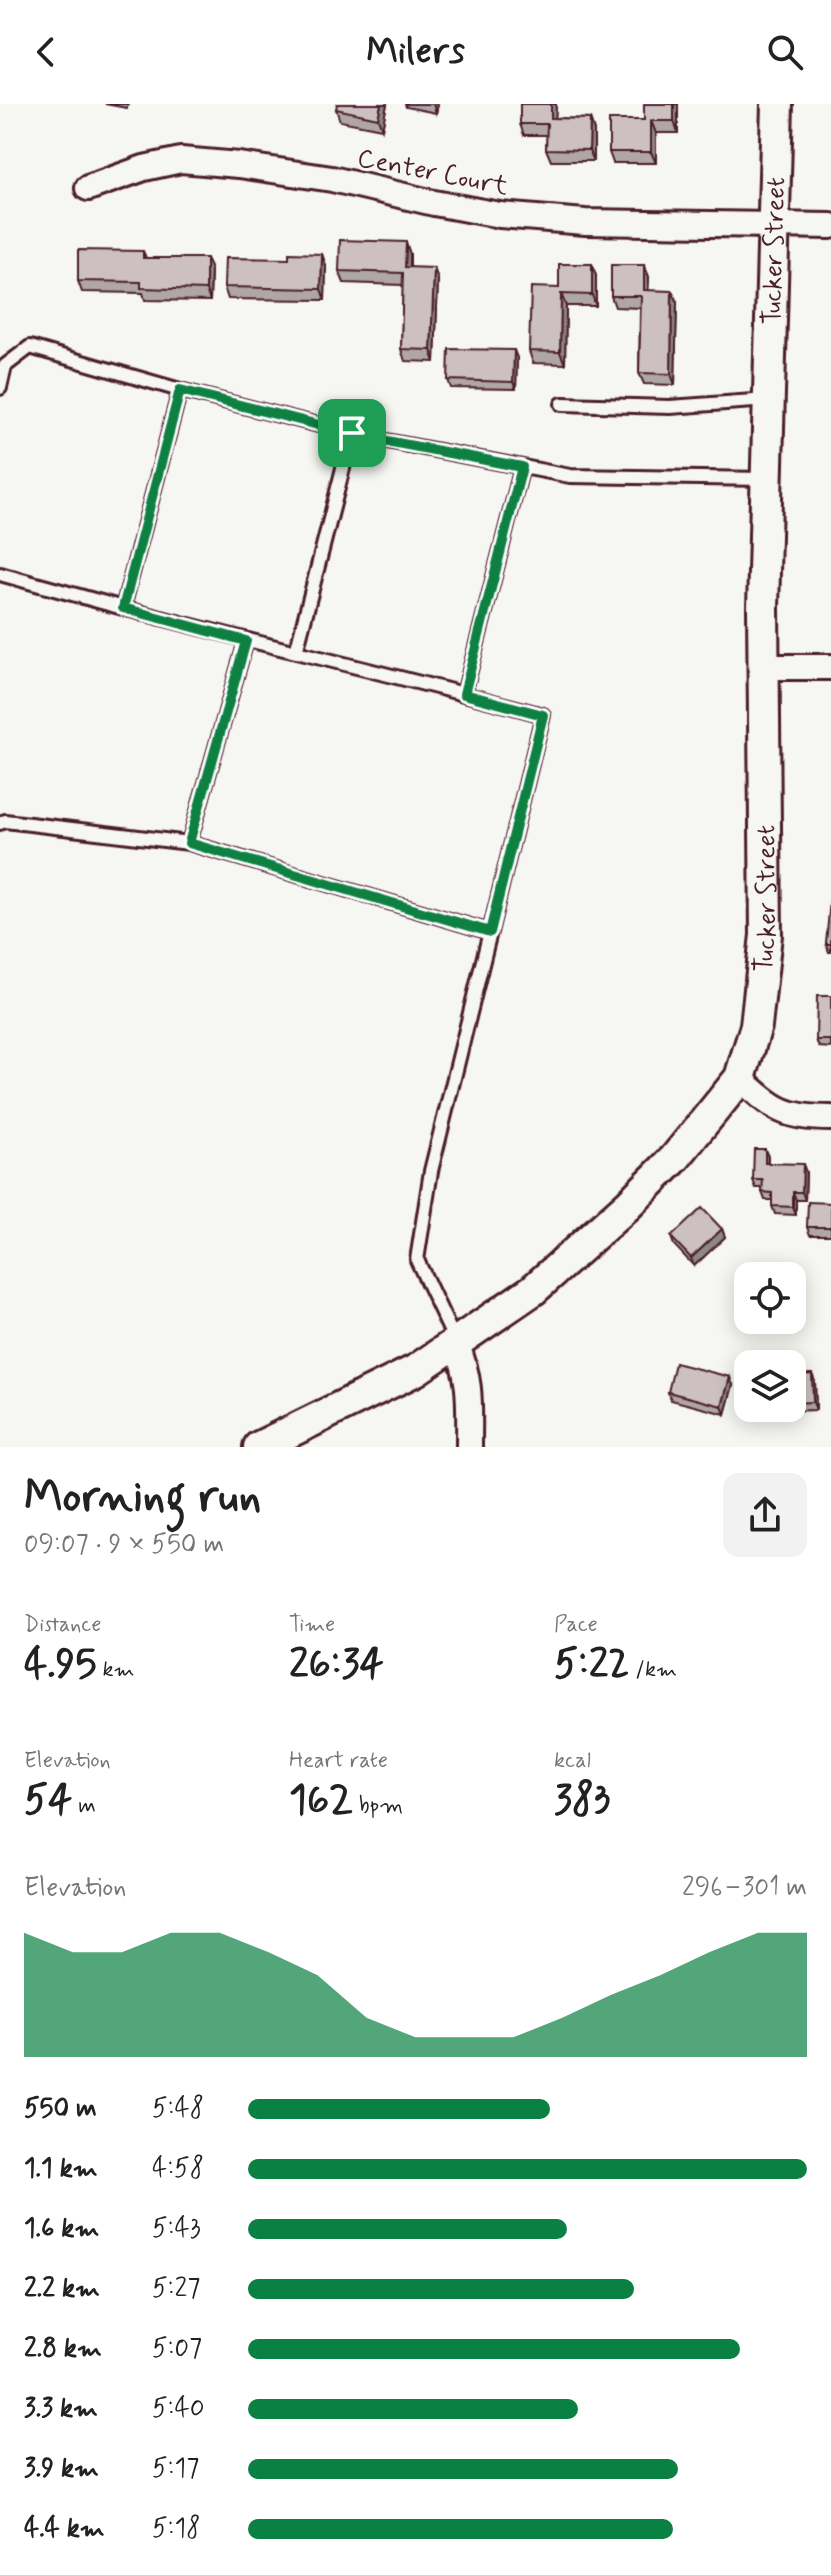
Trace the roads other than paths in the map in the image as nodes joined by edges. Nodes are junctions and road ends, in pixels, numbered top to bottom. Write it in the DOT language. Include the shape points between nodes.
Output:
graph roads {
  1 [pos="777,104"];
  2 [pos="88,188"];
  3 [pos="772,225"];
  4 [pos="831,226"];
  5 [pos="0,388"];
  6 [pos="180,390"];
  7 [pos="768,400"];
  8 [pos="562,404"];
  9 [pos="352,433"];
  10 [pos="522,467"];
  11 [pos="766,479"];
  12 [pos="0,574"];
  13 [pos="123,608"];
  14 [pos="246,641"];
  15 [pos="296,652"];
  16 [pos="764,667"];
  17 [pos="831,667"];
  18 [pos="464,694"];
  19 [pos="0,823"];
  20 [pos="189,843"];
  21 [pos="490,932"];
  22 [pos="740,1078"];
  23 [pos="831,1118"];
  24 [pos="456,1343"];
  25 [pos="259,1447"];
  26 [pos="469,1447"];
  1 -- 3 [label="street, Tucker Street"];
  2 -- 3 [label="street, Center Court" via="181,160 332,179 500,215"];
  3 -- 4 [label="street, Center Court"];
  3 -- 7 [label="street, Tucker Street"];
  5 -- 6 [label="lane" via="5,366 30,347"];
  6 -- 9 [label="lane"];
  6 -- 13 [label="lane"];
  7 -- 8 [label="lane" via="670,407"];
  7 -- 11 [label="street, Tucker Street"];
  9 -- 10 [label="lane"];
  9 -- 15 [label="lane"];
  10 -- 11 [label="lane" via="570,476"];
  10 -- 18 [label="lane"];
  11 -- 16 [label="street, Tucker Street"];
  12 -- 13 [label="lane"];
  13 -- 14 [label="lane"];
  14 -- 15 [label="lane"];
  14 -- 20 [label="lane"];
  15 -- 18 [label="lane"];
  16 -- 17 [label="street"];
  16 -- 22 [label="street, Tucker Street" via="765,967 756,1026"];
  18 -- 21 [label="lane" via="543,715"];
  19 -- 20 [label="lane"];
  20 -- 21 [label="lane"];
  21 -- 24 [label="lane" via="431,1171 417,1260"];
  22 -- 23 [label="street" via="770,1105 795,1117"];
  22 -- 24 [label="street, Tucker Street" via="675,1158 628,1205 533,1290"];
  24 -- 25 [label="street, Tucker Street" via="404,1377"];
  24 -- 26 [label="street" via="470,1390"];
}
